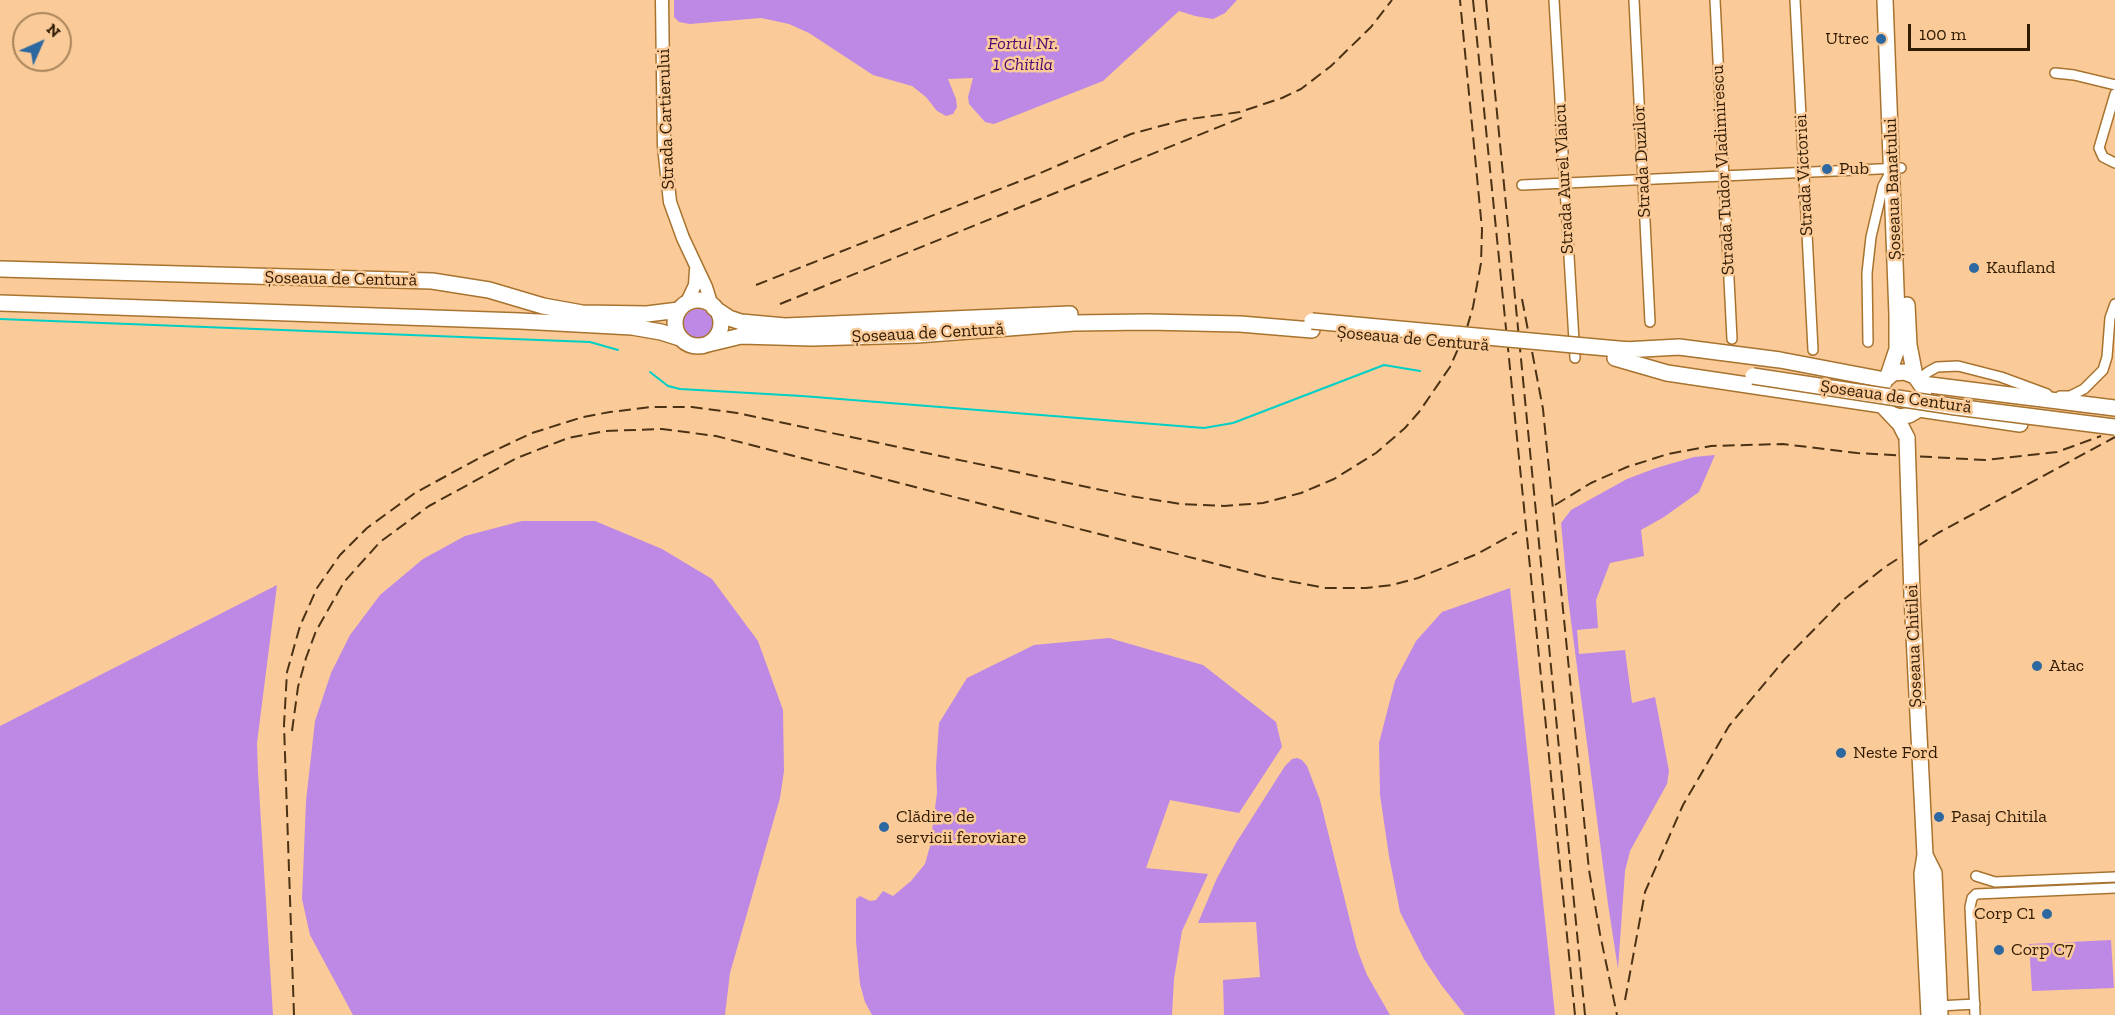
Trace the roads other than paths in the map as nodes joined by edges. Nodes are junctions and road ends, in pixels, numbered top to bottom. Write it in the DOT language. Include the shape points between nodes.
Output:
graph roads {
  1 [pos="662,0"];
  2 [pos="1554,0"];
  3 [pos="1634,0"];
  4 [pos="1715,0"];
  5 [pos="1795,0"];
  6 [pos="1884,0"];
  7 [pos="1893,0"];
  8 [pos="2055,73"];
  9 [pos="2115,85"];
  10 [pos="2115,94"];
  11 [pos="2115,163"];
  12 [pos="1897,168"];
  13 [pos="1804,172"];
  14 [pos="1724,177"];
  15 [pos="1642,181"];
  16 [pos="1564,183"];
  17 [pos="1522,184"];
  18 [pos="0,269"];
  19 [pos="696,269"];
  20 [pos="0,303"];
  21 [pos="2115,304"];
  22 [pos="682,307"];
  23 [pos="713,307"];
  24 [pos="1650,322"];
  25 [pos="1312,325"];
  26 [pos="680,338"];
  27 [pos="1732,339"];
  28 [pos="1868,342"];
  29 [pos="708,344"];
  30 [pos="1813,351"];
  31 [pos="1581,353"];
  32 [pos="1620,354"];
  33 [pos="1753,372"];
  34 [pos="1886,378"];
  35 [pos="1918,380"];
  36 [pos="2115,408"];
  37 [pos="1886,409"];
  38 [pos="1916,411"];
  39 [pos="2115,417"];
  40 [pos="2115,427"];
  41 [pos="2115,436"];
  42 [pos="1907,438"];
  43 [pos="1976,876"];
  44 [pos="2115,877"];
  45 [pos="2115,888"];
  46 [pos="1974,1004"];
  47 [pos="1936,1012"];
  48 [pos="1975,1015"];
  1 -- 19 [label="street, Strada Cartierului" via="667,180 676,221"];
  2 -- 16 [label="street, Strada Aurel Vlaicu"];
  3 -- 15 [label="street, Strada Duzilor"];
  4 -- 14 [label="street, Strada Tudor Vladimirescu"];
  5 -- 13 [label="street, Strada Victoriei"];
  6 -- 12 [label="main road, Șoseaua Banatului"];
  7 -- 12 [label="main road, Șoseaua Banatului"];
  8 -- 9 [label="street"];
  10 -- 11 [label="street" via="2099,148 2103,157"];
  12 -- 13 [label="street"];
  12 -- 28 [label="street" via="1883,186 1871,237"];
  12 -- 34 [label="main road, Șoseaua Banatului" via="1898,315 1896,349"];
  12 -- 35 [label="main road, Șoseaua Banatului" via="1909,345"];
  13 -- 14 [label="street"];
  13 -- 30 [label="street, Strada Victoriei"];
  14 -- 15 [label="street"];
  14 -- 27 [label="street, Strada Tudor Vladimirescu"];
  15 -- 16 [label="street"];
  15 -- 24 [label="street, Strada Duzilor"];
  16 -- 17 [label="street"];
  16 -- 31 [label="street, Strada Aurel Vlaicu"];
  18 -- 22 [label="main road, Șoseaua de Centură" via="432,281 489,290 582,313 647,314"];
  19 -- 22 [label="street" via="695,285"];
  19 -- 23 [label="street, Strada Cartierului"];
  20 -- 26 [label="main road, Șoseaua de Centură" via="573,323 632,327"];
  21 -- 35 [label="street" via="2103,370 2084,389 2070,396 2050,395 1958,366 1937,367"];
  22 -- 23 [label="main road, Șoseaua de Centură" via="702,301"];
  22 -- 26 [label="main road" via="675,321"];
  23 -- 25 [label="main road, Șoseaua de Centură" via="735,320 785,326 1159,312"];
  23 -- 29 [label="main road" via="720,327"];
  25 -- 29 [label="main road, Șoseaua de Centură" via="1074,323 906,336 741,336"];
  25 -- 31 [label="main road, Șoseaua de Centură"];
  26 -- 29 [label="main road, Șoseaua de Centură" via="695,346"];
  31 -- 32 [label="main road, Șoseaua de Centură"];
  32 -- 33 [label="main road, Șoseaua de Centură"];
  32 -- 34 [label="main road" via="1656,346 1679,347"];
  32 -- 37 [label="main road" via="1667,373"];
  33 -- 39 [label="main road, Șoseaua de Centură"];
  33 -- 40 [label="main road, Șoseaua de Centură, bridge" via="1956,407"];
  34 -- 35 [label="main road" via="1904,372"];
  34 -- 37 [label="main road" via="1879,394"];
  35 -- 36 [label="main road"];
  35 -- 38 [label="main road" via="1924,399"];
  37 -- 38 [label="main road" via="1905,417"];
  37 -- 42 [label="main road"];
  38 -- 41 [label="main road"];
  38 -- 42 [label="main road, Șoseaua Chitilei"];
  42 -- 47 [label="main road, Șoseaua Chitilei, bridge" via="1925,855 1922,873 1929,894"];
  43 -- 44 [label="street" via="1995,882"];
  45 -- 46 [label="street" via="1976,894 1970,903"];
  46 -- 47 [label="street"];
  46 -- 48 [label="street"];
}
